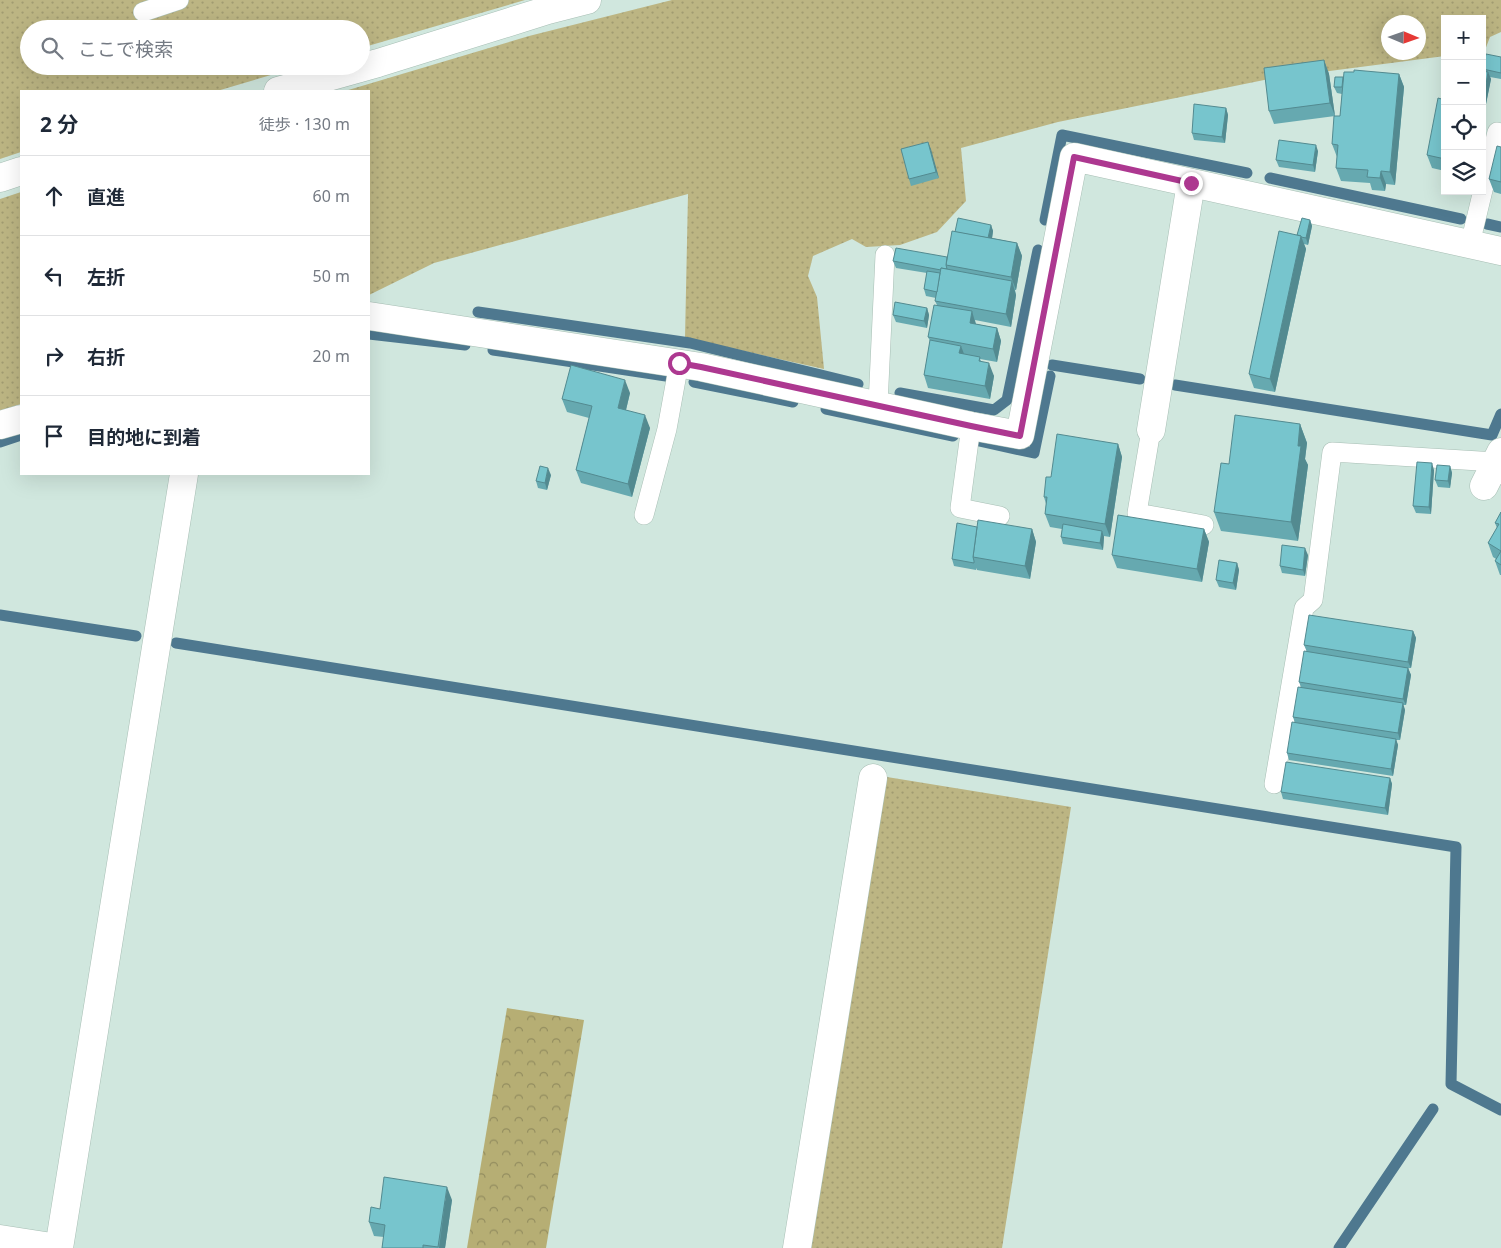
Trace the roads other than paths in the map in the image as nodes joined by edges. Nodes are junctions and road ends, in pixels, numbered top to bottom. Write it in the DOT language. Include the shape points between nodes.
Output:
graph roads {
  1 [pos="180,0"];
  2 [pos="587,0"];
  3 [pos="143,12"];
  4 [pos="370,65"];
  5 [pos="335,75"];
  6 [pos="282,90"];
  7 [pos="1497,132"];
  8 [pos="20,171"];
  9 [pos="0,178"];
  10 [pos="1191,183"];
  11 [pos="1470,244"];
  12 [pos="1501,251"];
  13 [pos="885,256"];
  14 [pos="370,316"];
  15 [pos="679,363"];
  16 [pos="878,405"];
  17 [pos="20,419"];
  18 [pos="0,425"];
  19 [pos="971,426"];
  20 [pos="1151,430"];
  21 [pos="1494,467"];
  22 [pos="184,475"];
  23 [pos="644,516"];
  24 [pos="1000,516"];
  25 [pos="1204,525"];
  26 [pos="873,778"];
  27 [pos="1274,784"];
  28 [pos="0,1239"];
  29 [pos="59,1248"];
  30 [pos="797,1248"];
  1 -- 3 [label="lane"];
  2 -- 4 [label="street"];
  5 -- 6 [label="street"];
  7 -- 11 [label="lane"];
  8 -- 9 [label="street"];
  10 -- 11 [label="street"];
  10 -- 19 [label="street" via="1074,157 1020,436"];
  10 -- 20 [label="street"];
  11 -- 12 [label="street"];
  13 -- 16 [label="lane"];
  14 -- 15 [label="street"];
  15 -- 16 [label="street"];
  15 -- 23 [label="lane" via="667,429"];
  16 -- 19 [label="street"];
  17 -- 18 [label="street"];
  19 -- 24 [label="lane" via="960,508"];
  20 -- 25 [label="lane" via="1137,513"];
  21 -- 27 [label="lane" via="1332,452 1313,600 1304,608"];
  22 -- 29 [label="street"];
  26 -- 30 [label="street"];
  28 -- 29 [label="street"];
}
